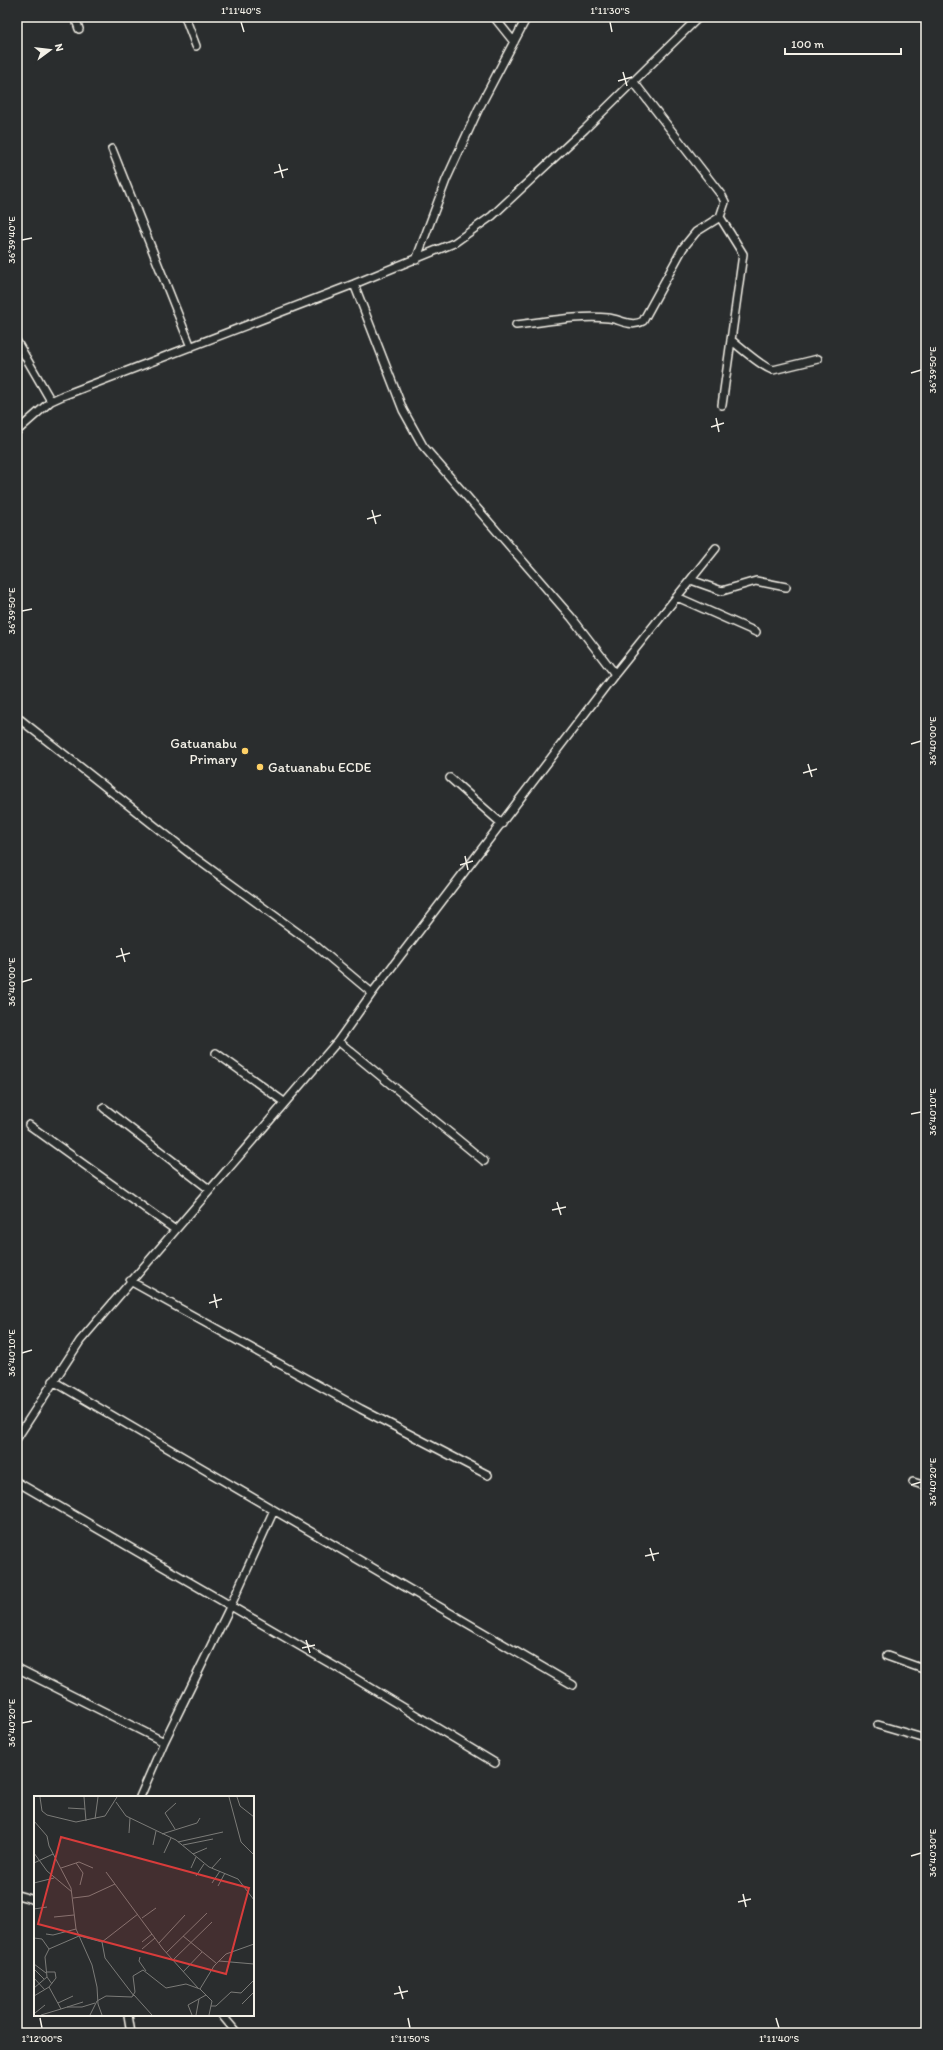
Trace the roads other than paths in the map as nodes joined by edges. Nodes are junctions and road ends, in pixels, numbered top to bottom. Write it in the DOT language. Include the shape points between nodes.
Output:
graph roads {
  1 [pos="75,17"];
  2 [pos="185,17"];
  3 [pos="494,17"];
  4 [pos="527,17"];
  5 [pos="699,17"];
  6 [pos="79,29"];
  7 [pos="514,42"];
  8 [pos="196,46"];
  9 [pos="633,81"];
  10 [pos="112,149"];
  11 [pos="720,217"];
  12 [pos="416,260"];
  13 [pos="354,284"];
  14 [pos="516,325"];
  15 [pos="731,340"];
  16 [pos="17,342"];
  17 [pos="191,347"];
  18 [pos="818,359"];
  19 [pos="51,401"];
  20 [pos="722,405"];
  21 [pos="17,431"];
  22 [pos="716,548"];
  23 [pos="691,580"];
  24 [pos="786,587"];
  25 [pos="677,596"];
  26 [pos="756,632"];
  27 [pos="615,674"];
  28 [pos="17,717"];
  29 [pos="450,778"];
  30 [pos="502,824"];
  31 [pos="372,992"];
  32 [pos="338,1041"];
  33 [pos="216,1053"];
  34 [pos="284,1102"];
  35 [pos="104,1108"];
  36 [pos="29,1125"];
  37 [pos="484,1161"];
  38 [pos="209,1189"];
  39 [pos="174,1229"];
  40 [pos="130,1281"];
  41 [pos="53,1380"];
  42 [pos="17,1438"];
  43 [pos="488,1474"];
  44 [pos="17,1482"];
  45 [pos="913,1482"];
  46 [pos="926,1486"];
  47 [pos="274,1510"];
  48 [pos="231,1605"];
  49 [pos="887,1656"];
  50 [pos="17,1668"];
  51 [pos="926,1670"];
  52 [pos="572,1685"];
  53 [pos="878,1725"];
  54 [pos="926,1739"];
  55 [pos="164,1742"];
  56 [pos="495,1763"];
  57 [pos="140,1796"];
  58 [pos="17,1895"];
  59 [pos="34,1900"];
  60 [pos="128,2016"];
  61 [pos="223,2016"];
  62 [pos="926,2030"];
  63 [pos="131,2033"];
  64 [pos="237,2033"];
  65 [pos="923,2033"];
  1 -- 6 [label="street"];
  2 -- 8 [label="street"];
  3 -- 7 [label="street"];
  4 -- 7 [label="street"];
  5 -- 9 [label="street"];
  7 -- 12 [label="street" via="478,110 446,180"];
  9 -- 11 [label="street" via="717,188 724,202"];
  9 -- 12 [label="street" via="492,216 454,243"];
  10 -- 17 [label="street"];
  11 -- 14 [label="street" via="696,232 683,248 643,321 634,325 608,318 587,318"];
  11 -- 15 [label="street" via="743,254"];
  12 -- 13 [label="street"];
  13 -- 17 [label="street"];
  13 -- 27 [label="street" via="403,410 423,446 572,618"];
  15 -- 18 [label="street" via="766,368 773,370"];
  15 -- 20 [label="street"];
  16 -- 19 [label="street"];
  17 -- 19 [label="street"];
  19 -- 21 [label="street"];
  22 -- 23 [label="street"];
  23 -- 24 [label="street" via="722,591 756,581"];
  23 -- 25 [label="street"];
  25 -- 26 [label="street"];
  25 -- 27 [label="street"];
  27 -- 30 [label="street"];
  28 -- 31 [label="street" via="194,857 316,946"];
  29 -- 30 [label="street"];
  30 -- 31 [label="street"];
  31 -- 32 [label="street"];
  32 -- 34 [label="street"];
  32 -- 37 [label="street"];
  33 -- 34 [label="street"];
  34 -- 38 [label="street"];
  35 -- 38 [label="street"];
  36 -- 39 [label="street"];
  38 -- 39 [label="street"];
  39 -- 40 [label="street"];
  40 -- 41 [label="street" via="80,1341"];
  40 -- 43 [label="street" via="361,1409"];
  41 -- 42 [label="street"];
  41 -- 47 [label="street"];
  44 -- 48 [label="street"];
  45 -- 46 [label="street"];
  47 -- 48 [label="street"];
  47 -- 52 [label="street"];
  48 -- 55 [label="street"];
  48 -- 56 [label="street"];
  49 -- 51 [label="street"];
  50 -- 55 [label="street"];
  53 -- 54 [label="street"];
  55 -- 57 [label="street"];
  58 -- 59 [label="street"];
  60 -- 63 [label="street"];
  61 -- 64 [label="street"];
  62 -- 65 [label="street"];
}
